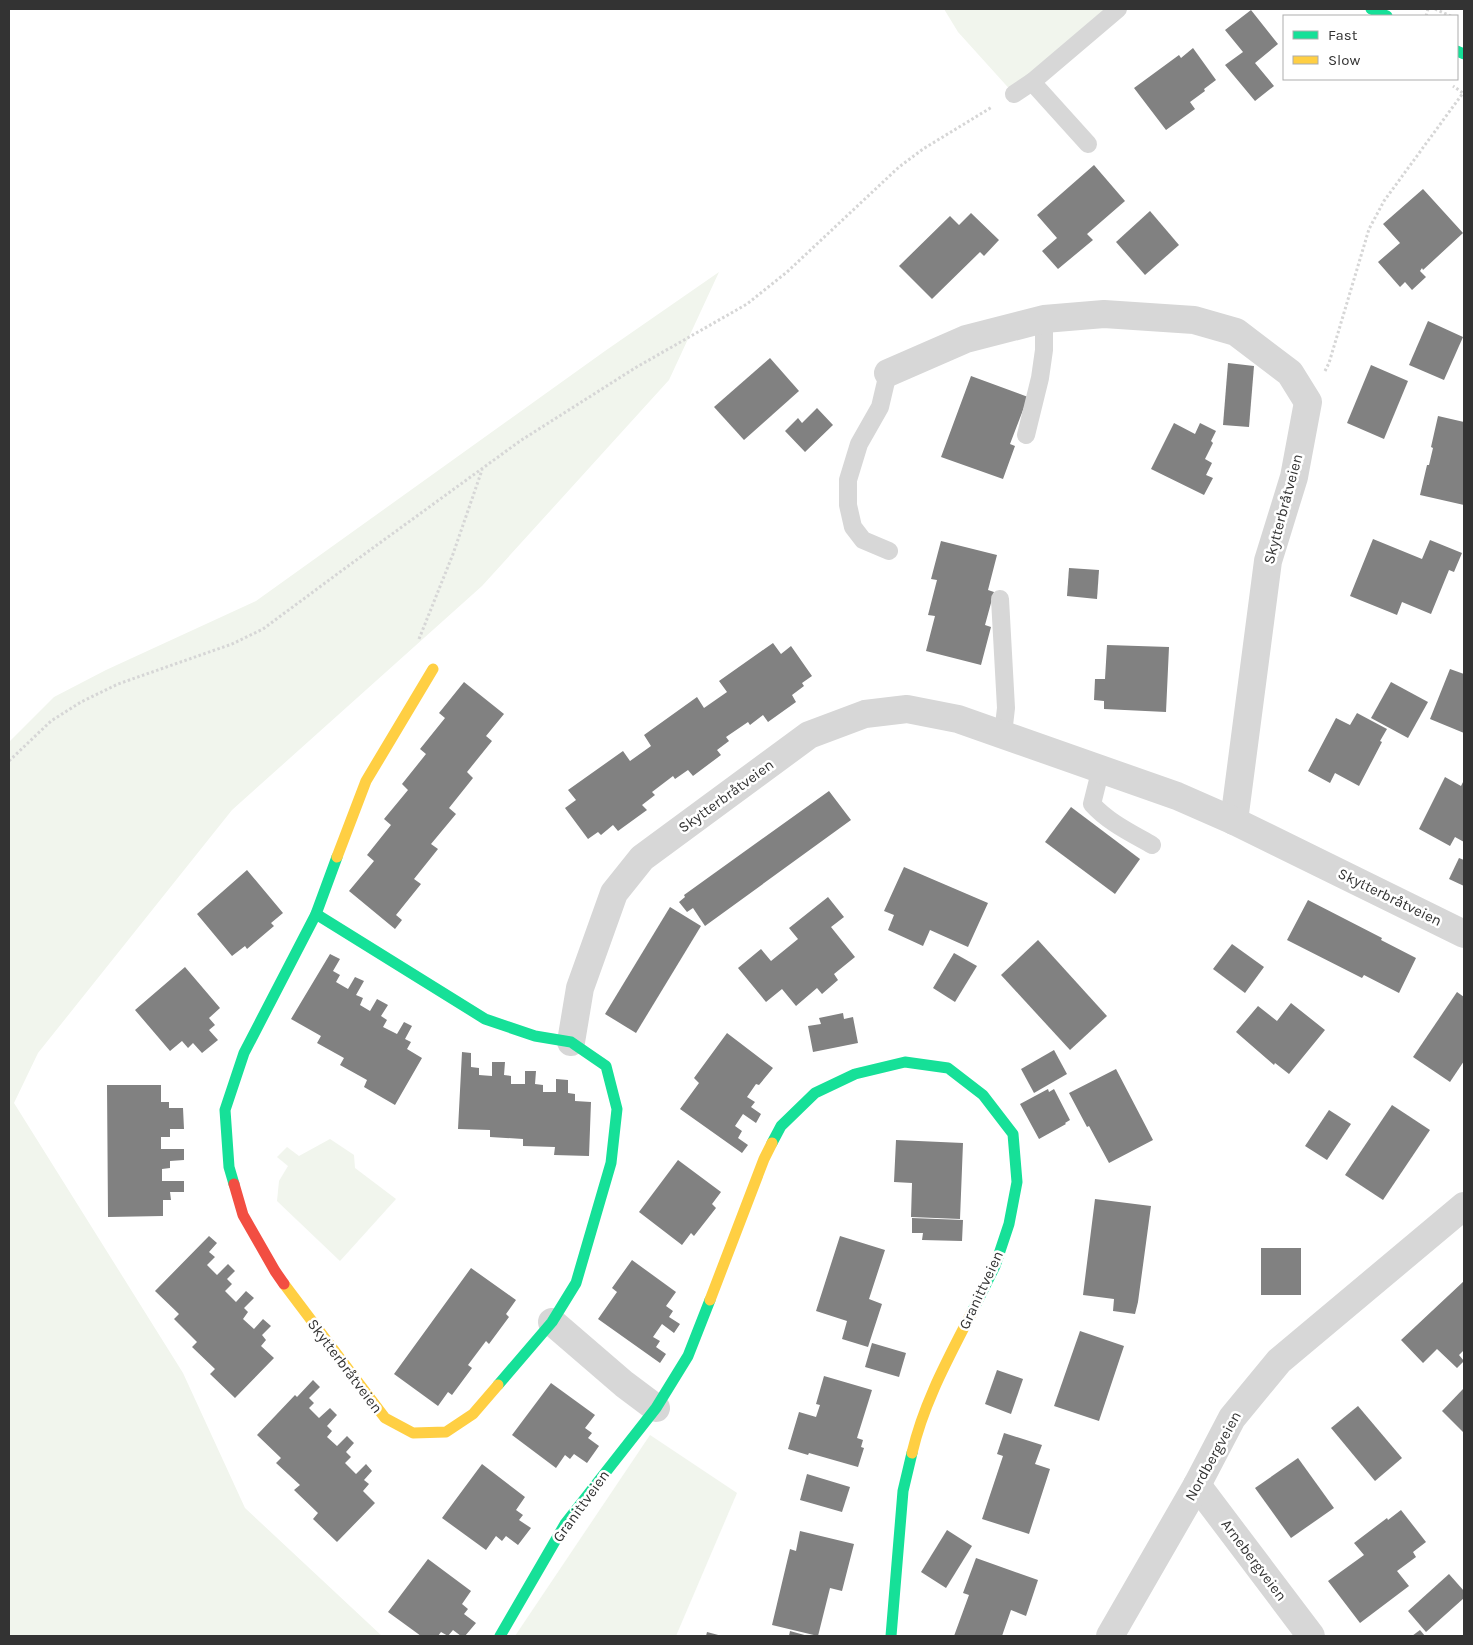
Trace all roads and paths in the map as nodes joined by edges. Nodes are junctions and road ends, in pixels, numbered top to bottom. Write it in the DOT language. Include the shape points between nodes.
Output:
graph roads {
  1 [pos="1118,9"];
  2 [pos="1371,9"];
  3 [pos="1435,9"];
  4 [pos="1385,15"];
  5 [pos="1449,15"];
  6 [pos="1032,82"];
  7 [pos="1450,84"];
  8 [pos="1014,94"];
  9 [pos="1088,144"];
  10 [pos="1044,319"];
  11 [pos="888,374"];
  12 [pos="1308,402"];
  13 [pos="1026,435"];
  14 [pos="483,468"];
  15 [pos="889,551"];
  16 [pos="1000,599"];
  17 [pos="433,669"];
  18 [pos="421,689"];
  19 [pos="1003,734"];
  20 [pos="9,761"];
  21 [pos="1101,768"];
  22 [pos="1234,821"];
  23 [pos="1152,845"];
  24 [pos="316,914"];
  25 [pos="1464,934"];
  26 [pos="571,1042"];
  27 [pos="1464,1206"];
  28 [pos="552,1322"];
  29 [pos="656,1408"];
  30 [pos="1197,1485"];
  31 [pos="500,1636"];
  32 [pos="890,1636"];
  33 [pos="1110,1636"];
  34 [pos="1311,1636"];
  1 -- 6 [label="lane"];
  2 -- 4 [label="street"];
  3 -- 5 [label="path"];
  6 -- 8 [label="lane"];
  6 -- 9 [label="lane"];
  7 -- 12 [label="path" via="1463,93 1384,201 1369,229 1329,363"];
  8 -- 14 [label="path" via="899,166 787,272 747,304 635,368"];
  10 -- 11 [label="street" via="966,339"];
  10 -- 12 [label="street" via="1104,314 1194,320 1236,332 1290,374"];
  10 -- 13 [label="lane" via="1042,368"];
  11 -- 15 [label="lane" via="880,407 859,444 848,480 848,505 853,527 863,540"];
  12 -- 22 [label="street, Skytterbråtveien" via="1294,477 1268,561"];
  14 -- 18 [label="path" via="416,647"];
  14 -- 20 [label="path" via="263,630 118,684 81,702 51,720"];
  16 -- 19 [label="lane" via="1006,708"];
  17 -- 18 [label="street, Skytterbråtveien"];
  18 -- 24 [label="street, Skytterbråtveien" via="366,781"];
  19 -- 21 [label="street, Skytterbråtveien"];
  19 -- 26 [label="street, Skytterbråtveien" via="958,719 907,709 865,714 809,735 642,858 614,893 580,988"];
  21 -- 22 [label="street, Skytterbråtveien"];
  21 -- 23 [label="lane" via="1092,804 1118,826"];
  22 -- 25 [label="street, Skytterbråtveien"];
  24 -- 26 [label="street, Skytterbråtveien" via="485,1019 536,1036"];
  24 -- 28 [label="street, Skytterbråtveien" via="244,1053 226,1110 229,1167 243,1215 275,1271 385,1418 413,1433 446,1432 473,1414"];
  26 -- 28 [label="street, Skytterbråtveien" via="606,1066 617,1109 610,1163 576,1283"];
  27 -- 30 [label="street, Nordbergveien" via="1279,1361 1232,1418"];
  28 -- 29 [label="street"];
  29 -- 31 [label="street, Granittveien" via="565,1524"];
  29 -- 32 [label="street, Granittveien" via="688,1356 764,1159 781,1126 815,1093 855,1074 905,1062 948,1068 983,1095 1013,1134 1017,1182 1009,1224 995,1266 934,1384 918,1426 903,1491"];
  30 -- 33 [label="street, Nordbergveien"];
  30 -- 34 [label="street, Arnebergveien"];
}
